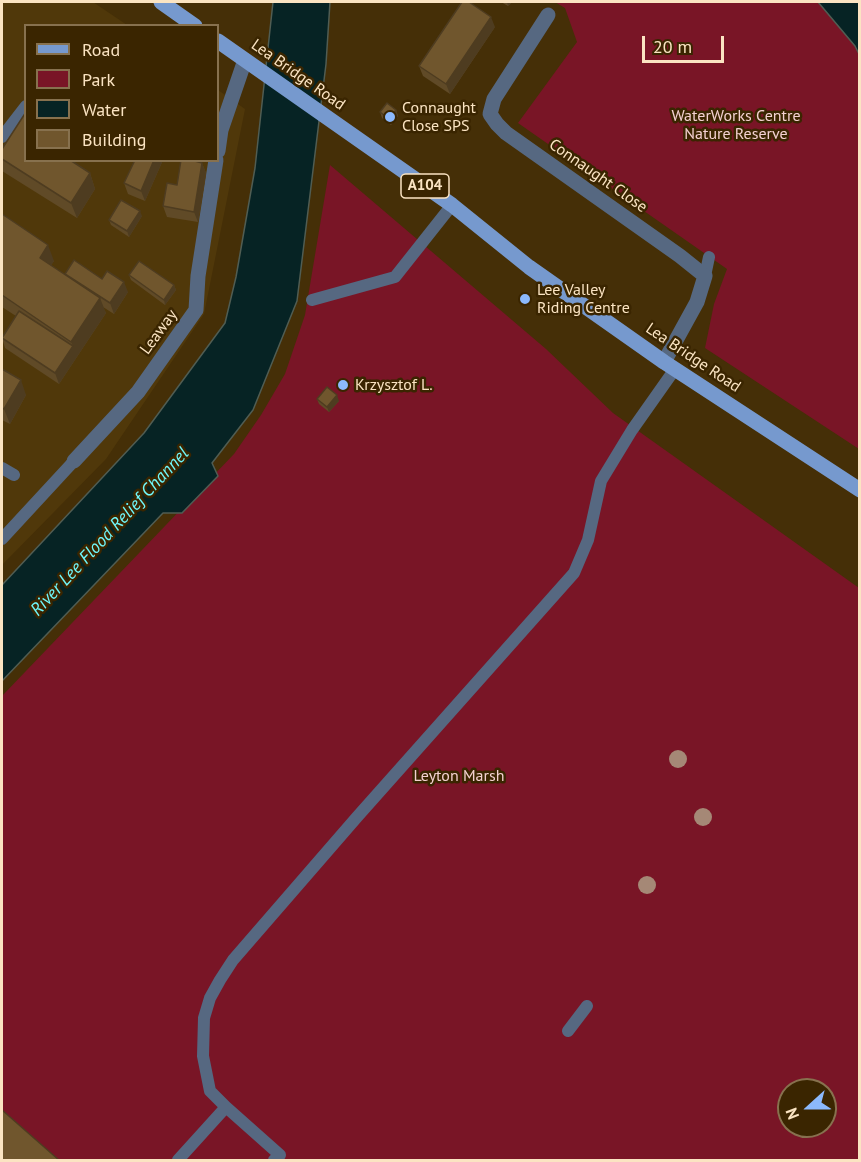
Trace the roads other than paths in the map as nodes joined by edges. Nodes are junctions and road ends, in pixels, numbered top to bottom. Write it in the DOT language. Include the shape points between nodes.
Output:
graph roads {
  1 [pos="161,2"];
  2 [pos="548,15"];
  3 [pos="192,24"];
  4 [pos="219,42"];
  5 [pos="245,60"];
  6 [pos="24,109"];
  7 [pos="2,137"];
  8 [pos="219,144"];
  9 [pos="216,162"];
  10 [pos="452,205"];
  11 [pos="709,257"];
  12 [pos="705,276"];
  13 [pos="312,300"];
  14 [pos="669,365"];
  15 [pos="74,461"];
  16 [pos="2,468"];
  17 [pos="14,475"];
  18 [pos="860,490"];
  19 [pos="2,539"];
  20 [pos="587,1006"];
  21 [pos="568,1031"];
  22 [pos="226,1107"];
  23 [pos="178,1161"];
  24 [pos="274,1161"];
  1 -- 3 [label="main road"];
  2 -- 12 [label="street, Connaught Close" via="490,105 492,118 506,133"];
  4 -- 5 [label="main road, Lea Bridge Road / A104"];
  5 -- 8 [label="street"];
  5 -- 10 [label="main road, Lea Bridge Road / A104"];
  6 -- 7 [label="lane"];
  9 -- 15 [label="street, Leaway" via="196,310 138,392"];
  10 -- 13 [label="lane" via="395,277"];
  10 -- 14 [label="main road, Lea Bridge Road / A104" via="528,267"];
  11 -- 12 [label="lane"];
  12 -- 14 [label="street"];
  14 -- 18 [label="main road, Lea Bridge Road / A104"];
  14 -- 22 [label="lane" via="601,481 588,540 574,573 350,825 220,980 204,1017 203,1056 210,1091"];
  15 -- 19 [label="lane"];
  16 -- 17 [label="lane"];
  20 -- 21 [label="lane"];
  22 -- 23 [label="lane"];
  22 -- 24 [label="lane" via="280,1155"];
}
